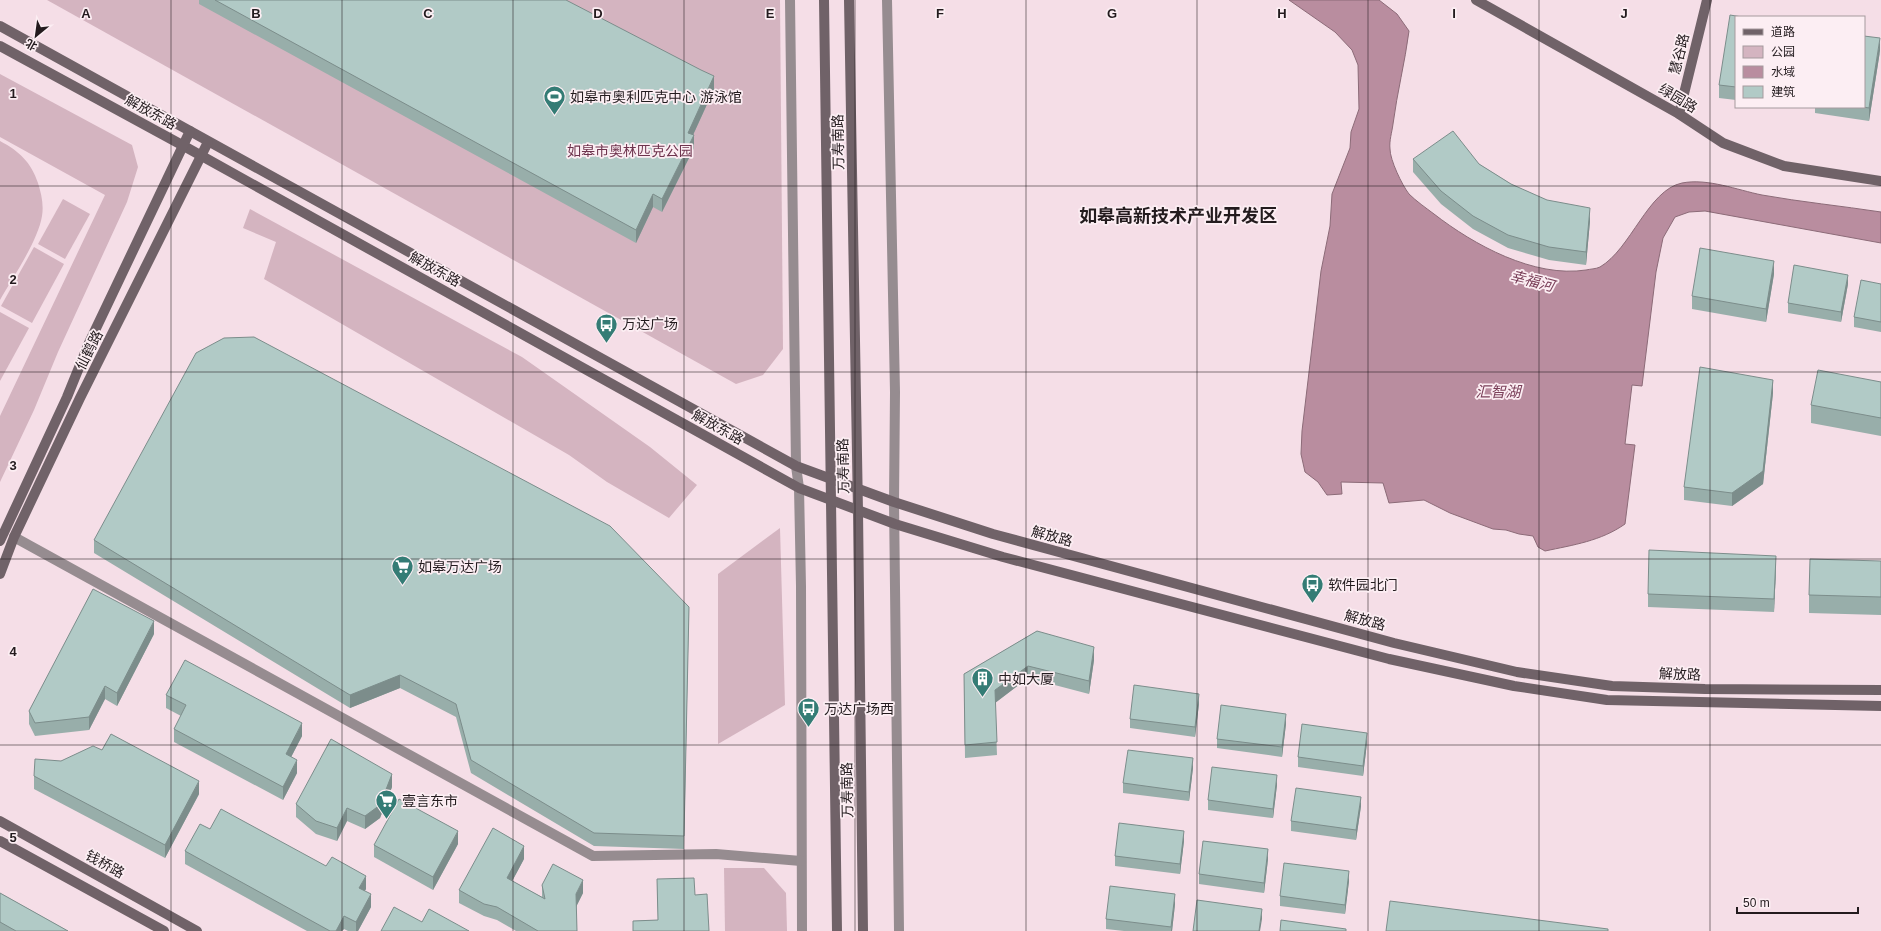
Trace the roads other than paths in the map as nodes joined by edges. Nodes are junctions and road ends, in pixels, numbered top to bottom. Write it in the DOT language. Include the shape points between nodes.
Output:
graph roads {
  1 [pos="790,0"];
  2 [pos="824,0"];
  3 [pos="850,0"];
  4 [pos="887,0"];
  5 [pos="1476,0"];
  6 [pos="1706,0"];
  7 [pos="0,26"];
  8 [pos="0,46"];
  9 [pos="1679,114"];
  10 [pos="190,132"];
  11 [pos="208,142"];
  12 [pos="182,145"];
  13 [pos="201,155"];
  14 [pos="1881,181"];
  15 [pos="796,466"];
  16 [pos="830,478"];
  17 [pos="858,487"];
  18 [pos="799,488"];
  19 [pos="830,500"];
  20 [pos="894,502"];
  21 [pos="858,511"];
  22 [pos="895,524"];
  23 [pos="14,537"];
  24 [pos="0,541"];
  25 [pos="0,574"];
  26 [pos="1881,690"];
  27 [pos="1881,706"];
  28 [pos="0,821"];
  29 [pos="0,841"];
  30 [pos="801,861"];
  31 [pos="164,931"];
  32 [pos="197,931"];
  33 [pos="802,931"];
  34 [pos="836,931"];
  35 [pos="863,931"];
  36 [pos="899,931"];
  1 -- 15 [label="street"];
  2 -- 16 [label="street, 万寿南路"];
  3 -- 17 [label="street, 万寿南路"];
  4 -- 20 [label="street" via="895,392"];
  5 -- 9 [label="street, 绿园路"];
  6 -- 9 [label="street, 慧谷路"];
  7 -- 10 [label="street, 解放东路"];
  8 -- 12 [label="street, 解放东路"];
  9 -- 14 [label="street, 绿园路" via="1723,143 1784,166"];
  10 -- 11 [label="street, 解放东路"];
  10 -- 12 [label="street, 仙鹤路"];
  11 -- 13 [label="street, 仙鹤路"];
  11 -- 15 [label="street, 解放东路"];
  12 -- 13 [label="street, 解放东路"];
  12 -- 24 [label="street, 仙鹤路"];
  13 -- 18 [label="street, 解放东路"];
  13 -- 23 [label="street, 仙鹤路"];
  15 -- 16 [label="street, 解放东路"];
  15 -- 18 [label="street"];
  16 -- 17 [label="street, 解放东路"];
  16 -- 19 [label="street, 万寿南路"];
  17 -- 20 [label="street, 解放路"];
  17 -- 21 [label="street, 万寿南路"];
  18 -- 19 [label="street, 解放东路"];
  18 -- 30 [label="street"];
  19 -- 21 [label="street, 解放东路"];
  19 -- 34 [label="street, 万寿南路"];
  20 -- 22 [label="street"];
  20 -- 26 [label="street, 解放路" via="1008,538 1394,643 1517,672 1612,686"];
  21 -- 22 [label="street, 解放路"];
  21 -- 35 [label="street, 万寿南路"];
  22 -- 27 [label="street, 解放路" via="1003,557 1389,659 1514,686 1607,700"];
  22 -- 36 [label="street"];
  23 -- 25 [label="street, 仙鹤路"];
  23 -- 30 [label="street" via="593,856 716,854"];
  28 -- 32 [label="street, 钱桥路"];
  29 -- 31 [label="street"];
  30 -- 33 [label="street"];
}
